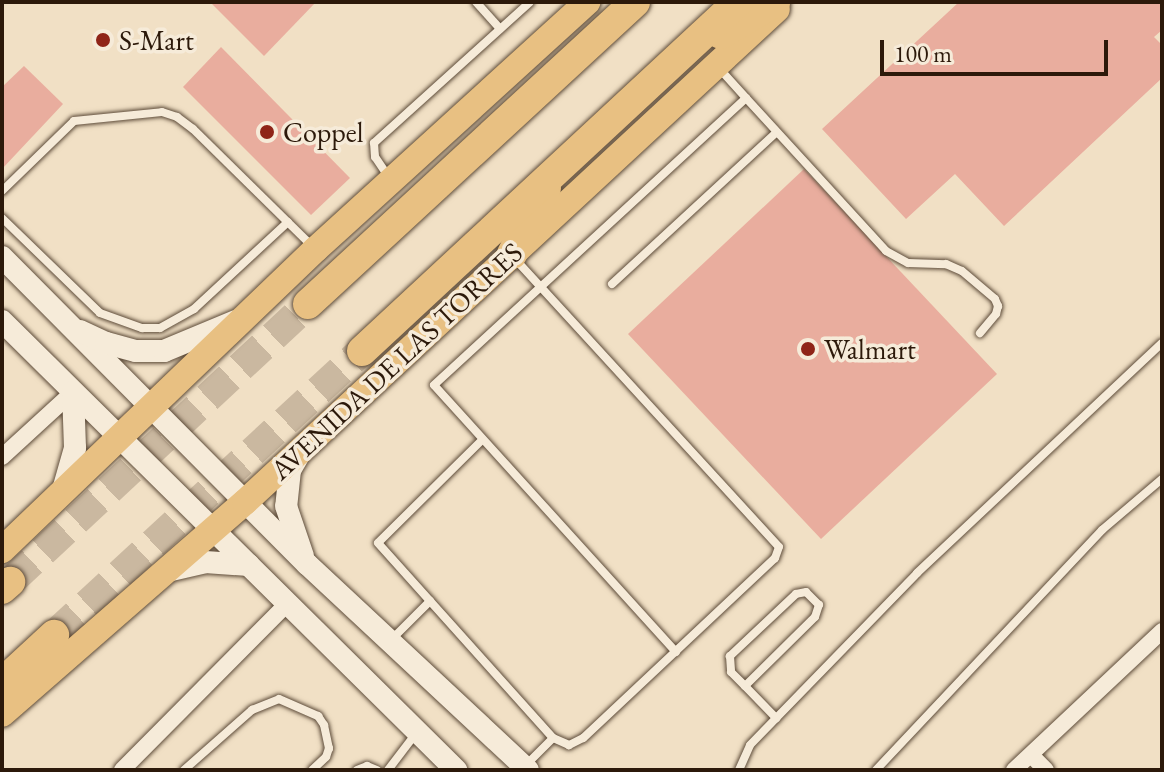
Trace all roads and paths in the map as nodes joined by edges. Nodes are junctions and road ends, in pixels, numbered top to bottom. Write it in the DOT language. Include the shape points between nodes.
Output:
graph roads {
  1 [pos="476,2"];
  2 [pos="530,2"];
  3 [pos="587,2"];
  4 [pos="635,2"];
  5 [pos="738,2"];
  6 [pos="775,2"];
  7 [pos="785,2"];
  8 [pos="500,29"];
  9 [pos="671,63"];
  10 [pos="717,67"];
  11 [pos="746,98"];
  12 [pos="777,132"];
  13 [pos="555,170"];
  14 [pos="391,180"];
  15 [pos="2,191"];
  16 [pos="2,218"];
  17 [pos="288,222"];
  18 [pos="491,231"];
  19 [pos="316,249"];
  20 [pos="512,254"];
  21 [pos="2,257"];
  22 [pos="612,284"];
  23 [pos="540,287"];
  24 [pos="308,304"];
  25 [pos="248,315"];
  26 [pos="2,321"];
  27 [pos="65,324"];
  28 [pos="980,333"];
  29 [pos="1162,343"];
  30 [pos="362,351"];
  31 [pos="73,392"];
  32 [pos="148,408"];
  33 [pos="118,436"];
  34 [pos="482,440"];
  35 [pos="305,444"];
  36 [pos="2,457"];
  37 [pos="1162,479"];
  38 [pos="63,490"];
  39 [pos="245,502"];
  40 [pos="213,529"];
  41 [pos="2,550"];
  42 [pos="307,564"];
  43 [pos="249,565"];
  44 [pos="162,573"];
  45 [pos="430,601"];
  46 [pos="288,603"];
  47 [pos="1162,631"];
  48 [pos="54,635"];
  49 [pos="389,642"];
  50 [pos="676,652"];
  51 [pos="2,683"];
  52 [pos="745,686"];
  53 [pos="2,714"];
  54 [pos="776,718"];
  55 [pos="418,732"];
  56 [pos="553,738"];
  57 [pos="1031,755"];
  58 [pos="524,769"];
  59 [pos="122,770"];
  60 [pos="184,770"];
  61 [pos="312,770"];
  62 [pos="357,770"];
  63 [pos="377,770"];
  64 [pos="388,770"];
  65 [pos="456,770"];
  66 [pos="739,770"];
  67 [pos="876,770"];
  68 [pos="1014,770"];
  69 [pos="1046,770"];
  1 -- 8 [label="lane"];
  2 -- 8 [label="lane"];
  3 -- 14 [label="main road"];
  4 -- 24 [label="highway"];
  5 -- 9 [label="highway, AVENIDA DE LAS TORRES"];
  6 -- 9 [label="highway"];
  7 -- 10 [label="main road, AVENIDA DE LAS TORRES"];
  8 -- 14 [label="lane" via="374,143 375,157"];
  9 -- 13 [label="highway, AVENIDA DE LAS TORRES"];
  10 -- 11 [label="lane"];
  10 -- 20 [label="main road, AVENIDA DE LAS TORRES"];
  11 -- 12 [label="lane"];
  11 -- 23 [label="lane"];
  12 -- 22 [label="lane"];
  12 -- 28 [label="lane" via="886,251 908,263 946,264 962,271 995,299 996,314"];
  13 -- 18 [label="highway, AVENIDA DE LAS TORRES"];
  13 -- 20 [label="highway"];
  14 -- 19 [label="main road"];
  15 -- 17 [label="lane" via="74,121 162,112 193,129"];
  16 -- 17 [label="lane" via="100,313 142,328 160,328 194,309"];
  17 -- 19 [label="lane"];
  18 -- 20 [label="lane"];
  18 -- 30 [label="highway, AVENIDA DE LAS TORRES"];
  19 -- 25 [label="main road"];
  20 -- 23 [label="lane"];
  20 -- 35 [label="main road, AVENIDA DE LAS TORRES"];
  21 -- 27 [label="main road"];
  23 -- 34 [label="lane" via="434,385"];
  23 -- 50 [label="lane" via="779,547 775,558"];
  25 -- 27 [label="main road" via="164,351 106,343"];
  25 -- 32 [label="main road"];
  26 -- 31 [label="main road"];
  27 -- 32 [label="main road"];
  29 -- 54 [label="lane" via="917,573"];
  31 -- 33 [label="main road"];
  31 -- 36 [label="street"];
  31 -- 38 [label="main road" via="75,448"];
  32 -- 33 [label="main road"];
  32 -- 39 [label="main road"];
  33 -- 38 [label="main road"];
  33 -- 40 [label="main road"];
  34 -- 45 [label="lane" via="378,540"];
  34 -- 50 [label="lane"];
  35 -- 39 [label="main road, AVENIDA DE LAS TORRES"];
  35 -- 42 [label="main road" via="286,489 290,524"];
  37 -- 67 [label="lane" via="1102,530"];
  38 -- 41 [label="main road"];
  39 -- 40 [label="main road, AVENIDA DE LAS TORRES"];
  39 -- 42 [label="main road"];
  40 -- 43 [label="main road"];
  40 -- 44 [label="main road, AVENIDA DE LAS TORRES"];
  42 -- 49 [label="main road"];
  43 -- 44 [label="main road" via="205,562"];
  43 -- 46 [label="main road"];
  44 -- 53 [label="main road, AVENIDA DE LAS TORRES"];
  45 -- 49 [label="lane"];
  45 -- 56 [label="lane"];
  46 -- 55 [label="main road"];
  46 -- 59 [label="street"];
  47 -- 57 [label="street"];
  48 -- 51 [label="highway"];
  49 -- 58 [label="main road"];
  50 -- 56 [label="lane" via="583,738 569,745"];
  52 -- 52 [label="lane" via="815,617 819,605 806,592 796,594 730,656 731,672"];
  52 -- 54 [label="lane"];
  54 -- 66 [label="lane" via="750,745"];
  55 -- 64 [label="lane"];
  55 -- 65 [label="main road"];
  56 -- 58 [label="lane"];
  57 -- 68 [label="street"];
  57 -- 69 [label="street"];
  60 -- 61 [label="lane" via="252,710 279,699 318,716 324,725 329,748"];
  62 -- 63 [label="lane"];
}
